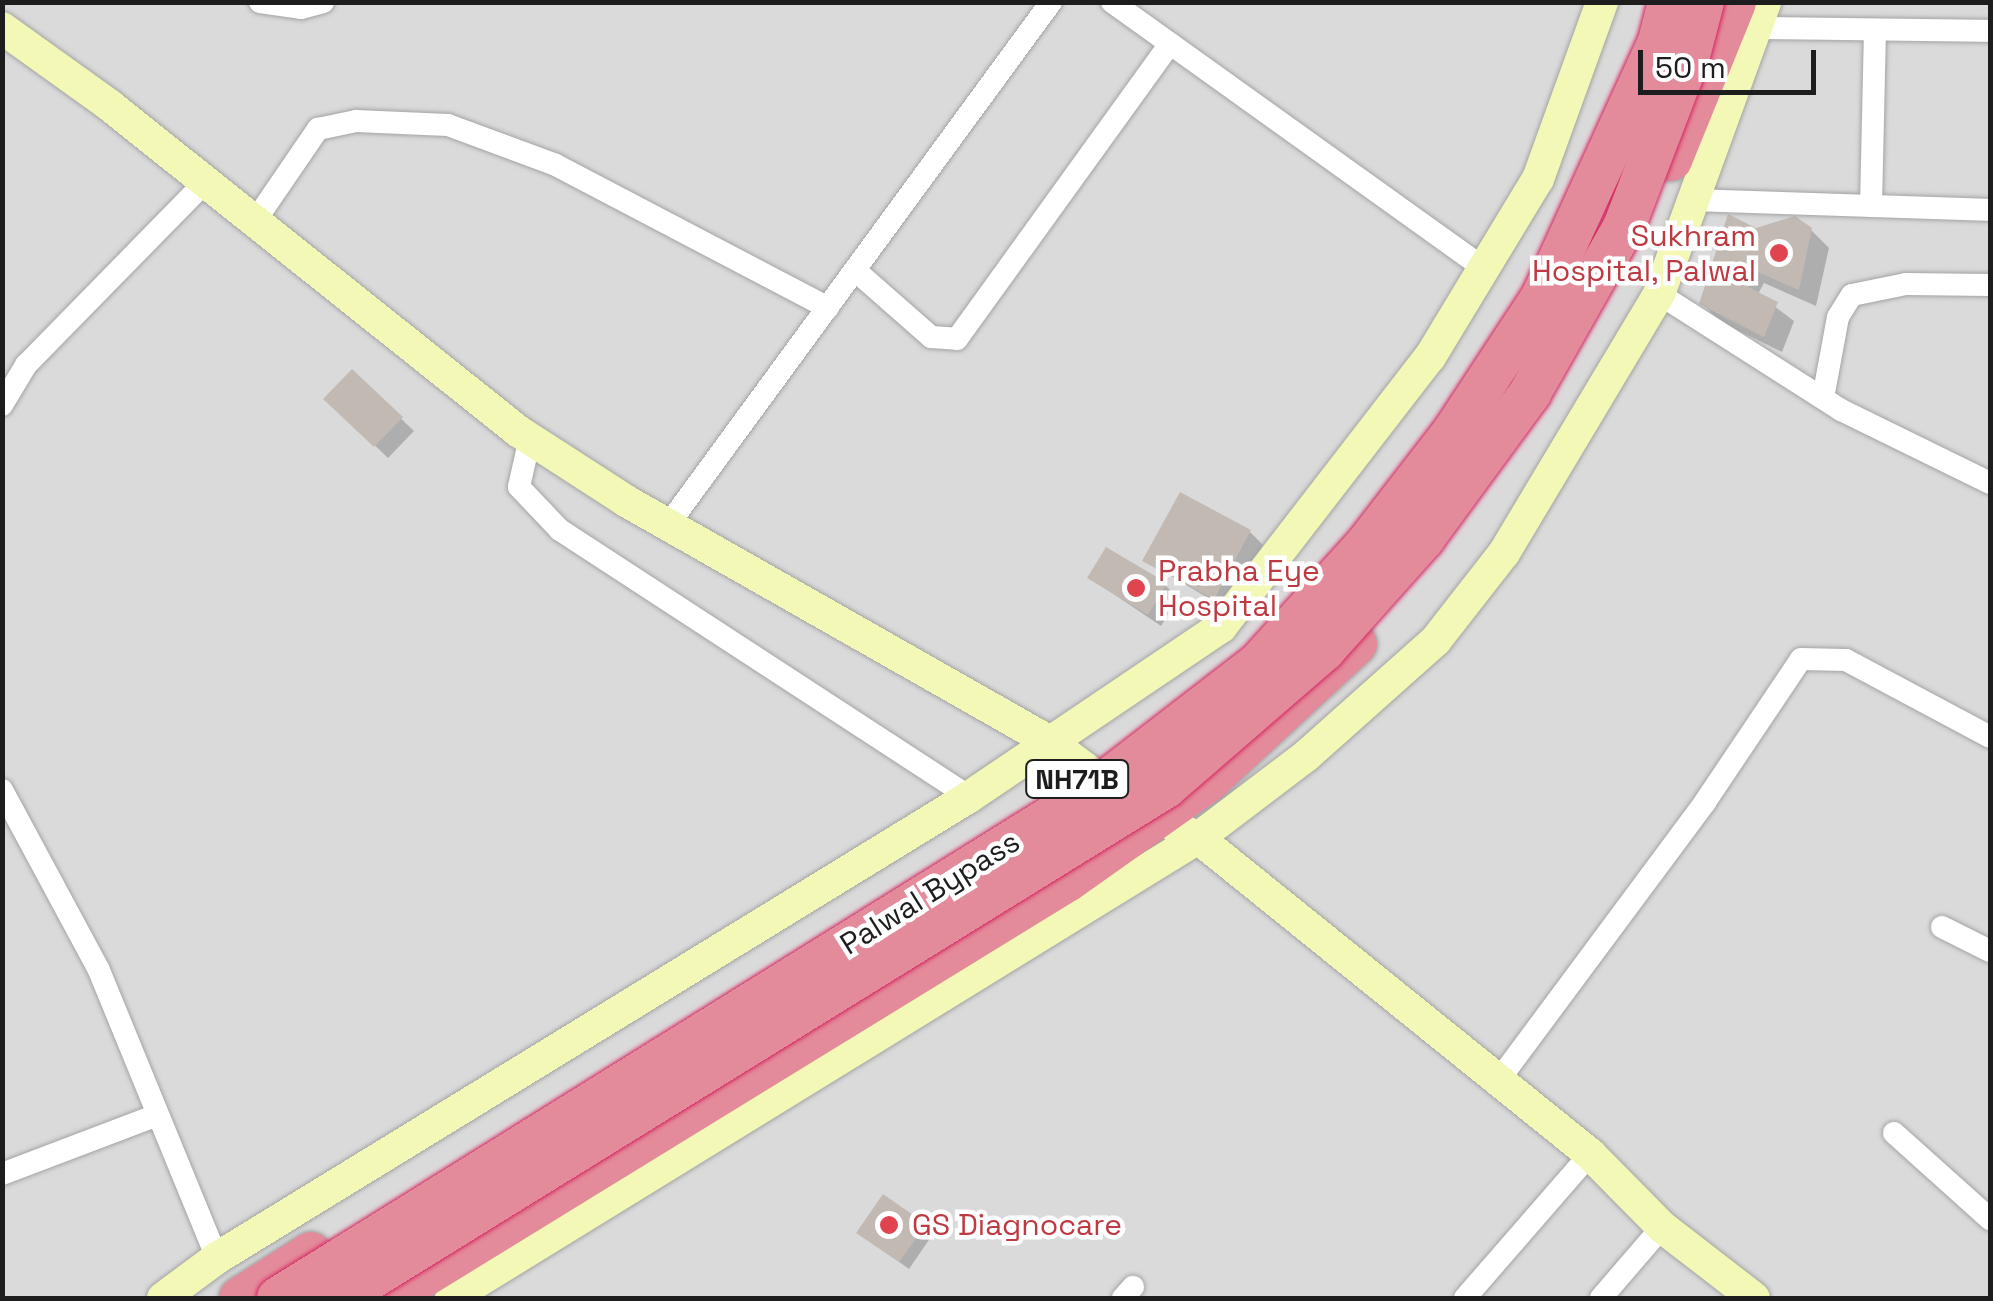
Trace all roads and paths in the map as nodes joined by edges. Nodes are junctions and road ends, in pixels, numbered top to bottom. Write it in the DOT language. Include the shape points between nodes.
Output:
graph roads {
  1 [pos="260,2"];
  2 [pos="323,2"];
  3 [pos="1051,2"];
  4 [pos="1112,2"];
  5 [pos="1602,2"];
  6 [pos="1651,2"];
  7 [pos="1669,2"];
  8 [pos="1703,2"];
  9 [pos="1752,11"];
  10 [pos="2,28"];
  11 [pos="1875,30"];
  12 [pos="1990,32"];
  13 [pos="1170,44"];
  14 [pos="205,182"];
  15 [pos="1695,200"];
  16 [pos="1872,206"];
  17 [pos="1990,210"];
  18 [pos="255,222"];
  19 [pos="1484,268"];
  20 [pos="856,271"];
  21 [pos="1990,285"];
  22 [pos="1659,294"];
  23 [pos="828,308"];
  24 [pos="1823,398"];
  25 [pos="2,405"];
  26 [pos="530,438"];
  27 [pos="1990,483"];
  28 [pos="668,525"];
  29 [pos="1990,737"];
  30 [pos="1050,742"];
  31 [pos="1090,772"];
  32 [pos="2,790"];
  33 [pos="968,796"];
  34 [pos="1158,817"];
  35 [pos="1198,838"];
  36 [pos="1942,926"];
  37 [pos="1990,951"];
  38 [pos="1498,1081"];
  39 [pos="156,1115"];
  40 [pos="1894,1134"];
  41 [pos="1590,1154"];
  42 [pos="2,1174"];
  43 [pos="1990,1220"];
  44 [pos="1662,1227"];
  45 [pos="217,1258"];
  46 [pos="163,1298"];
  47 [pos="240,1298"];
  48 [pos="278,1298"];
  49 [pos="340,1298"];
  50 [pos="388,1298"];
  51 [pos="451,1298"];
  52 [pos="1465,1298"];
  53 [pos="1601,1298"];
  54 [pos="1754,1298"];
  1 -- 2 [label="street" via="301,8"];
  3 -- 20 [label="street"];
  4 -- 13 [label="street"];
  5 -- 19 [label="street" via="1538,179"];
  6 -- 31 [label="highway, NH71B" via="1616,100 1531,287 1421,450 1277,624"];
  7 -- 48 [label="highway, Palwal Bypass, bridge" via="1652,58 1542,297 1421,473 1258,664 1096,790"];
  8 -- 49 [label="highway, Palwal Bypass, bridge" via="1687,63 1624,227 1530,393 1424,538 1324,650 1166,787"];
  9 -- 11 [label="street"];
  9 -- 15 [label="street"];
  9 -- 34 [label="highway" via="1634,247 1449,536 1302,699"];
  10 -- 14 [label="street"];
  11 -- 12 [label="street"];
  11 -- 16 [label="street"];
  13 -- 19 [label="street"];
  13 -- 20 [label="street" via="958,338 931,336"];
  14 -- 18 [label="street"];
  14 -- 25 [label="street" via="26,365"];
  15 -- 16 [label="street"];
  15 -- 22 [label="street"];
  16 -- 17 [label="street"];
  18 -- 23 [label="street" via="318,129 356,121 448,125 556,164"];
  18 -- 26 [label="street"];
  19 -- 30 [label="street" via="1430,357 1221,627"];
  20 -- 23 [label="street"];
  21 -- 24 [label="street" via="1906,284 1852,295 1838,318"];
  22 -- 24 [label="street"];
  22 -- 35 [label="street" via="1504,553 1436,640 1306,756"];
  23 -- 28 [label="street"];
  24 -- 27 [label="street"];
  26 -- 28 [label="street"];
  26 -- 33 [label="street" via="519,488 560,530"];
  28 -- 30 [label="street"];
  29 -- 38 [label="street" via="1846,660 1800,658 1705,802"];
  30 -- 31 [label="street"];
  30 -- 33 [label="street"];
  31 -- 34 [label="street"];
  31 -- 47 [label="highway, NH71B"];
  32 -- 39 [label="street" via="98,968"];
  33 -- 45 [label="street"];
  34 -- 35 [label="street"];
  34 -- 50 [label="highway" via="1068,881"];
  35 -- 38 [label="street"];
  35 -- 51 [label="street"];
  36 -- 37 [label="street"];
  38 -- 41 [label="street"];
  39 -- 42 [label="street"];
  39 -- 45 [label="street"];
  40 -- 43 [label="street"];
  41 -- 44 [label="street"];
  41 -- 52 [label="street"];
  44 -- 53 [label="street"];
  44 -- 54 [label="street"];
  45 -- 46 [label="street"];
}
